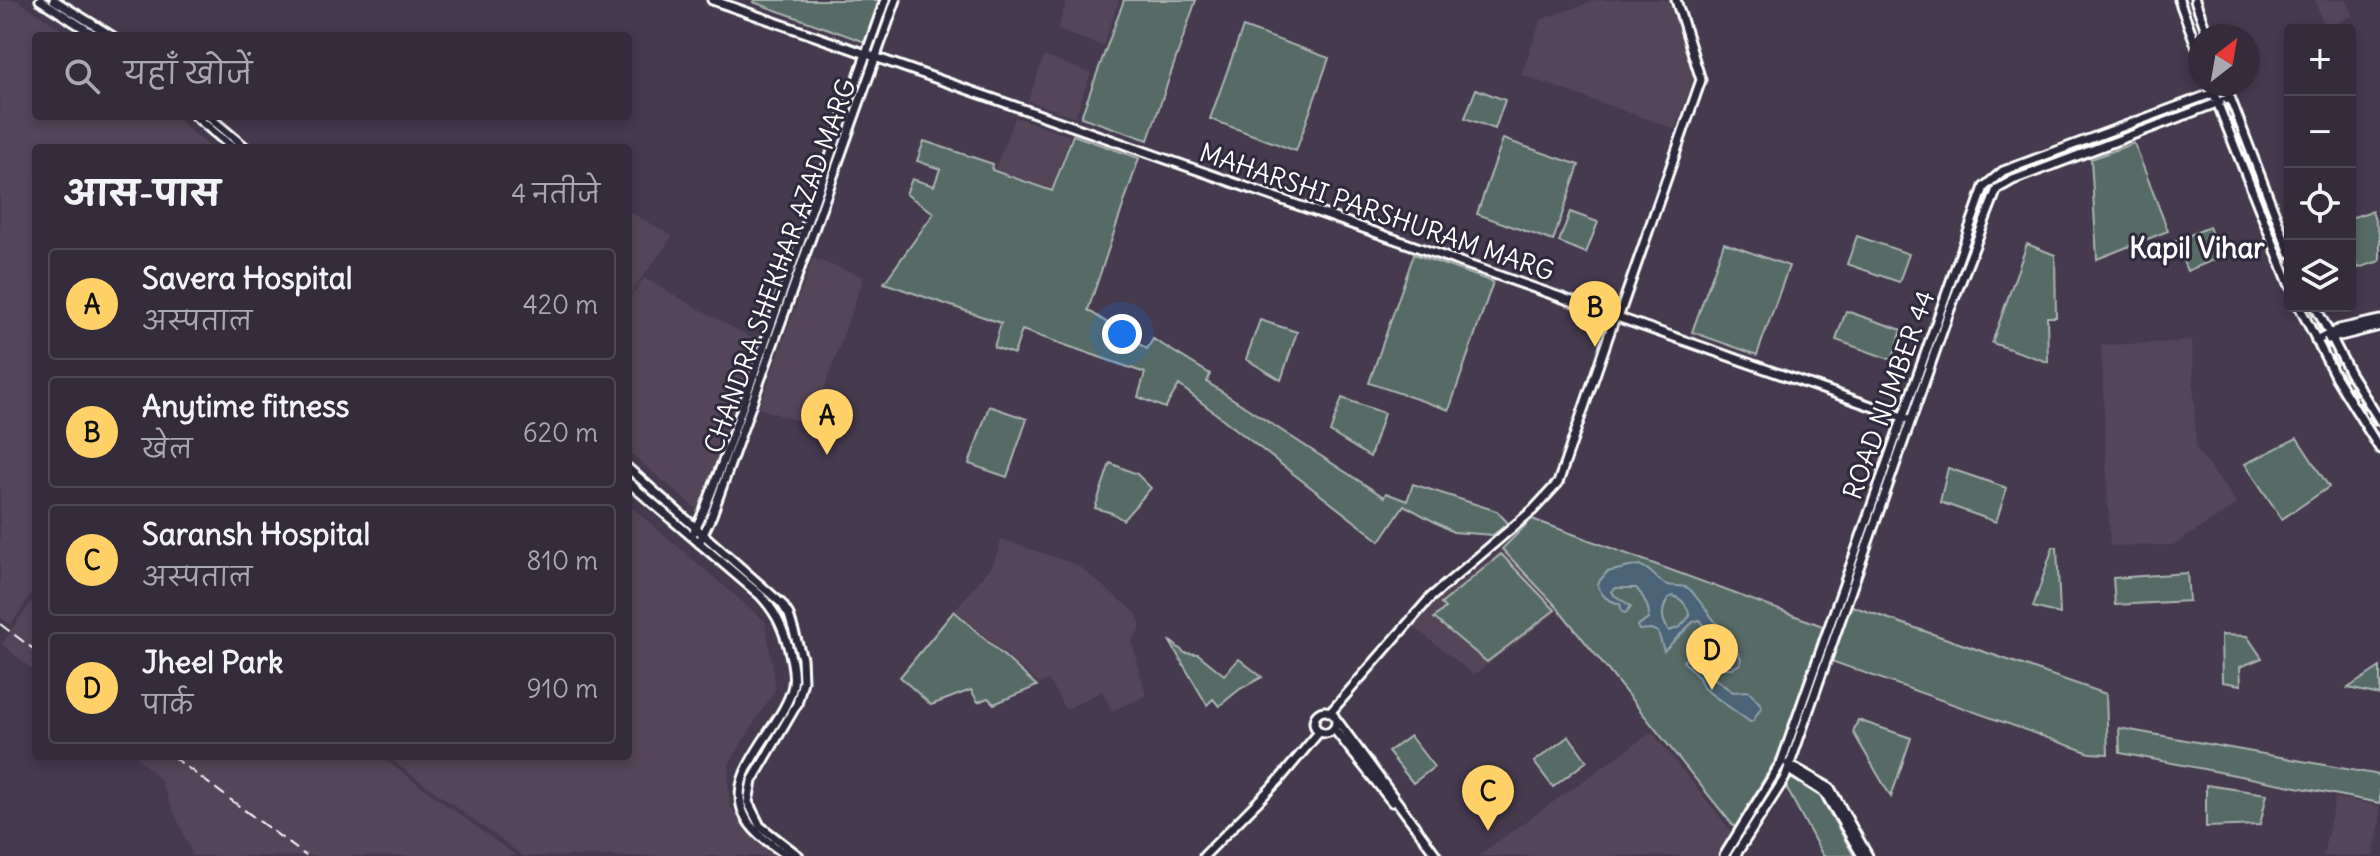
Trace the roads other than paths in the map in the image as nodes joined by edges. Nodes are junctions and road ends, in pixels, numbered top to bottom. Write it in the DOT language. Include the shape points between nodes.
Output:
graph roads {
  1 [pos="40,0"];
  2 [pos="54,0"];
  3 [pos="712,0"];
  4 [pos="885,0"];
  5 [pos="896,0"];
  6 [pos="1676,0"];
  7 [pos="2179,0"];
  8 [pos="2195,0"];
  9 [pos="2188,24"];
  10 [pos="2204,24"];
  11 [pos="90,32"];
  12 [pos="106,32"];
  13 [pos="866,54"];
  14 [pos="876,58"];
  15 [pos="2206,96"];
  16 [pos="2215,96"];
  17 [pos="2230,98"];
  18 [pos="2217,103"];
  19 [pos="200,120"];
  20 [pos="213,120"];
  21 [pos="228,144"];
  22 [pos="241,144"];
  23 [pos="2285,240"];
  24 [pos="2284,271"];
  25 [pos="2302,312"];
  26 [pos="2318,312"];
  27 [pos="1616,317"];
  28 [pos="2380,320"];
  29 [pos="2380,326"];
  30 [pos="2329,336"];
  31 [pos="2316,341"];
  32 [pos="1907,419"];
  33 [pos="2380,421"];
  34 [pos="2380,449"];
  35 [pos="632,471"];
  36 [pos="632,485"];
  37 [pos="697,527"];
  38 [pos="705,534"];
  39 [pos="691,536"];
  40 [pos="699,543"];
  41 [pos="1333,716"];
  42 [pos="1334,729"];
  43 [pos="1320,731"];
  44 [pos="1784,765"];
  45 [pos="788,856"];
  46 [pos="799,856"];
  47 [pos="1204,856"];
  48 [pos="1434,856"];
  49 [pos="1724,856"];
  50 [pos="1735,856"];
  51 [pos="1862,856"];
  52 [pos="1868,856"];
  1 -- 11 [label="street"];
  2 -- 12 [label="street"];
  3 -- 13 [label="street"];
  4 -- 13 [label="street, CHANDRA SHEKHAR AZAD MARG"];
  5 -- 14 [label="street, CHANDRA SHEKHAR AZAD MARG"];
  6 -- 27 [label="street" via="1701,80"];
  7 -- 9 [label="street"];
  8 -- 10 [label="street"];
  13 -- 14 [label="street, MAHARSHI PARSHURAM MARG"];
  13 -- 37 [label="street, CHANDRA SHEKHAR AZAD MARG"];
  14 -- 27 [label="street, MAHARSHI PARSHURAM MARG"];
  14 -- 38 [label="street, CHANDRA SHEKHAR AZAD MARG"];
  15 -- 32 [label="street, ROAD NUMBER 44" via="2003,171 1989,181 1979,195"];
  16 -- 18 [label="street"];
  17 -- 18 [label="street, ROAD NUMBER 44"];
  17 -- 23 [label="street"];
  18 -- 24 [label="street"];
  18 -- 32 [label="street, ROAD NUMBER 44" via="1997,189"];
  19 -- 21 [label="street"];
  20 -- 22 [label="street"];
  25 -- 31 [label="street"];
  26 -- 30 [label="street"];
  27 -- 32 [label="street, MAHARSHI PARSHURAM MARG"];
  27 -- 41 [label="street" via="1558,483 1430,598"];
  28 -- 30 [label="street"];
  29 -- 30 [label="street"];
  30 -- 31 [label="street"];
  30 -- 33 [label="street"];
  31 -- 34 [label="street"];
  32 -- 44 [label="street, ROAD NUMBER 44"];
  35 -- 37 [label="street"];
  36 -- 39 [label="street"];
  37 -- 38 [label="street"];
  37 -- 39 [label="street, CHANDRA SHEKHAR AZAD MARG"];
  38 -- 40 [label="street, CHANDRA SHEKHAR AZAD MARG"];
  38 -- 46 [label="street" via="782,604 798,642 803,669 800,698 752,781 748,802 760,826"];
  39 -- 40 [label="street"];
  40 -- 45 [label="street" via="771,608 790,652 791,693 745,774 739,800 751,826"];
  41 -- 42 [label="street"];
  41 -- 43 [label="street" via="1322,712 1316,717"];
  41 -- 48 [label="street"];
  42 -- 43 [label="street"];
  42 -- 48 [label="street"];
  43 -- 47 [label="street"];
  44 -- 49 [label="street, ROAD NUMBER 44"];
  44 -- 50 [label="street, ROAD NUMBER 44" via="1776,794"];
  44 -- 51 [label="street" via="1825,793"];
  44 -- 52 [label="street" via="1830,788"];
}
